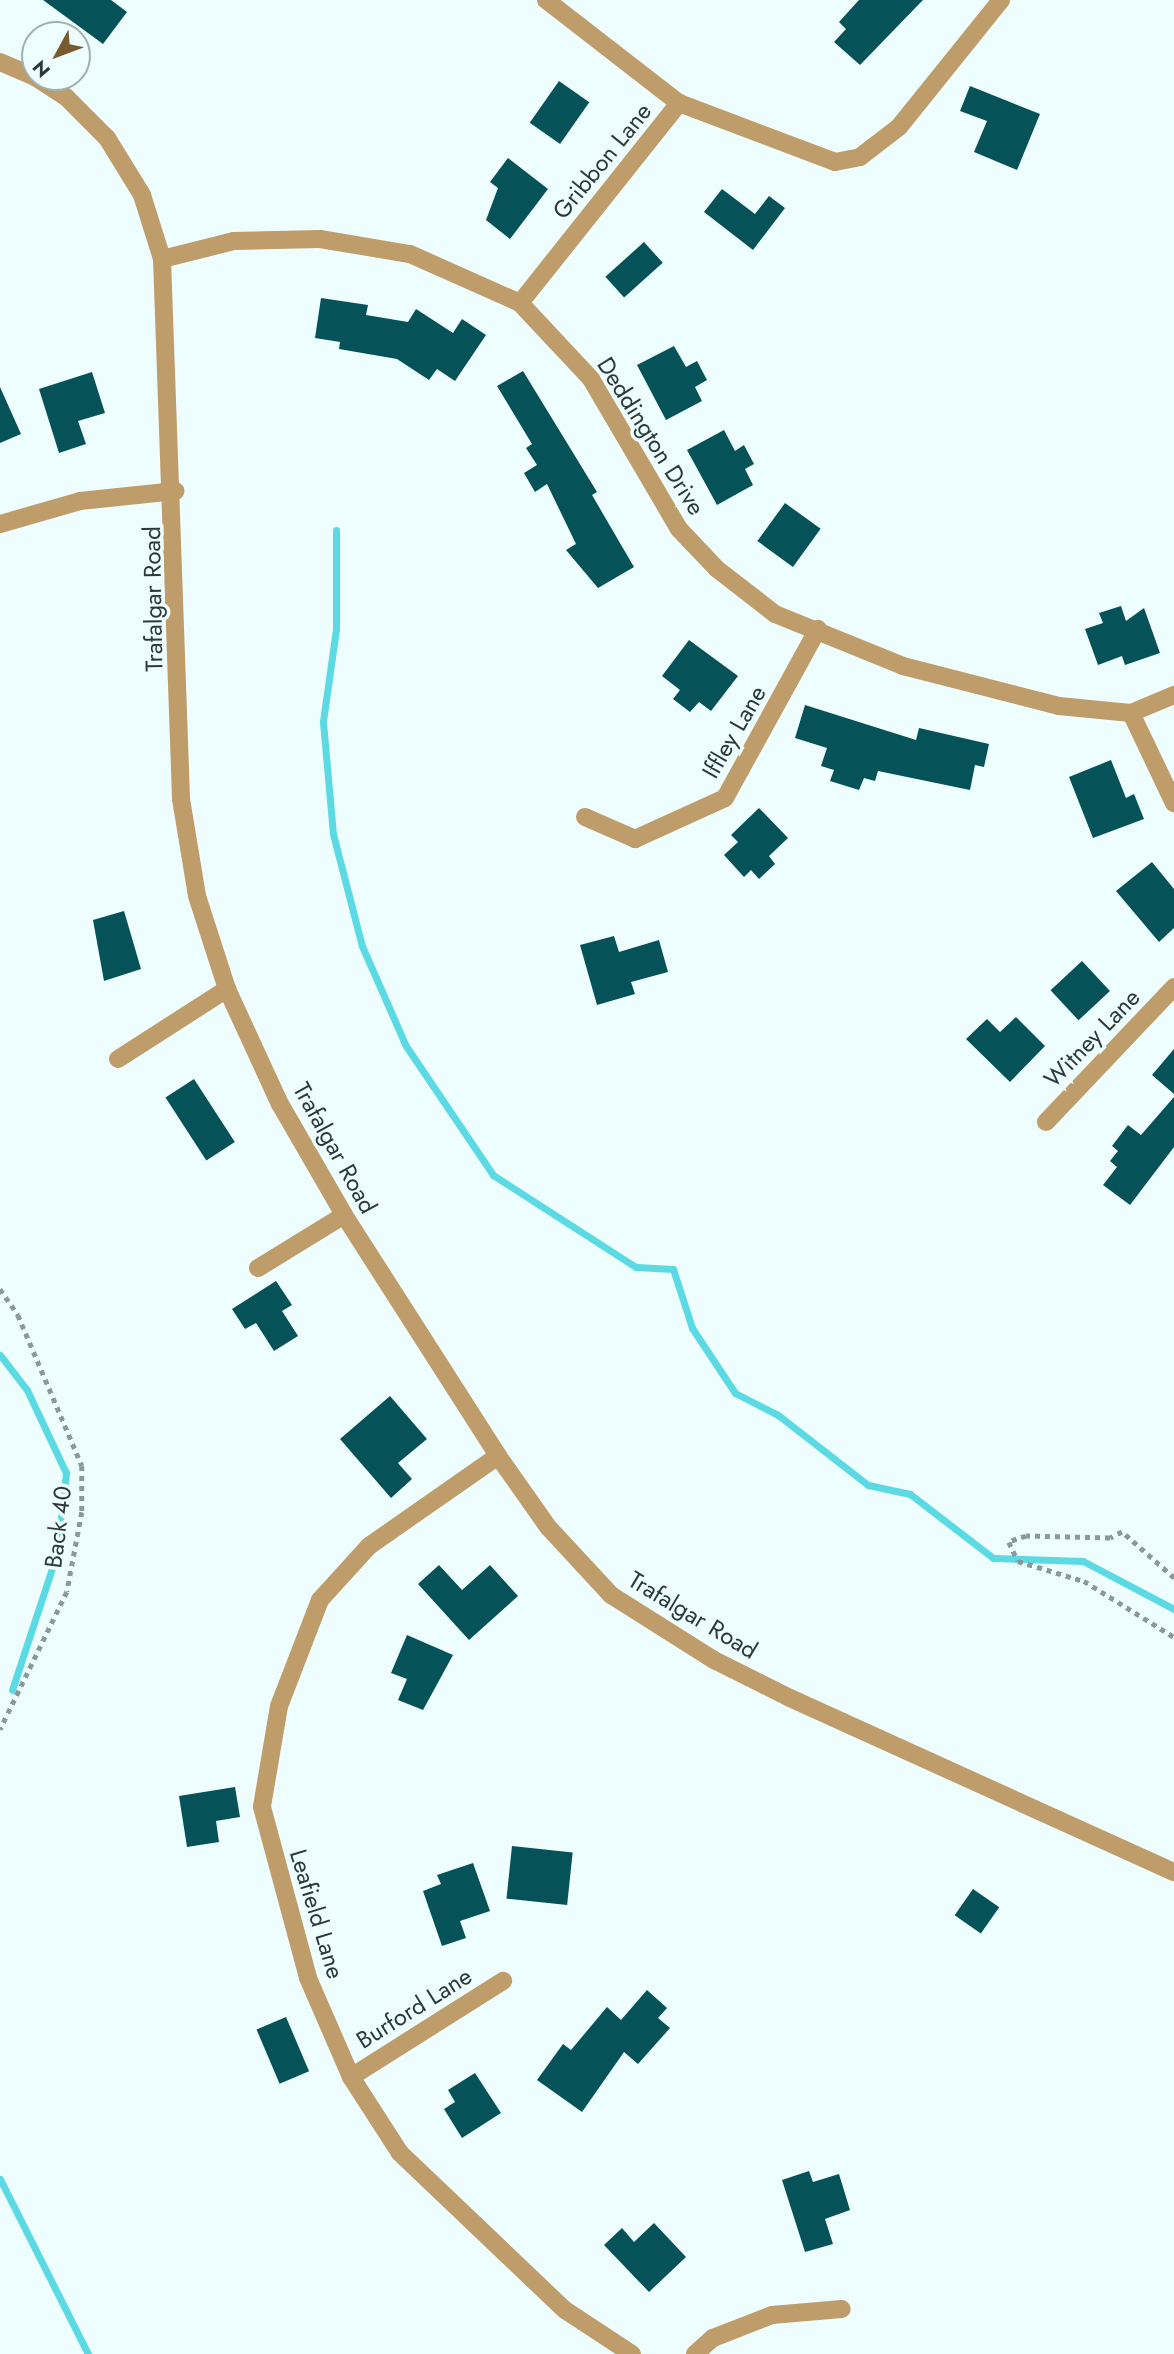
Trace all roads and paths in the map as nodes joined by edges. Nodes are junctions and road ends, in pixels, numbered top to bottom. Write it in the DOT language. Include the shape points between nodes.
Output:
graph roads {
  1 [pos="546,0"];
  2 [pos="1000,0"];
  3 [pos="0,62"];
  4 [pos="21,71"];
  5 [pos="57,91"];
  6 [pos="679,103"];
  7 [pos="162,259"];
  8 [pos="520,303"];
  9 [pos="175,491"];
  10 [pos="0,524"];
  11 [pos="818,629"];
  12 [pos="1174,695"];
  13 [pos="1131,713"];
  14 [pos="1174,803"];
  15 [pos="585,817"];
  16 [pos="1174,987"];
  17 [pos="227,989"];
  18 [pos="118,1059"];
  19 [pos="1046,1122"];
  20 [pos="344,1216"];
  21 [pos="258,1268"];
  22 [pos="0,1289"];
  23 [pos="498,1456"];
  24 [pos="1174,1578"];
  25 [pos="1174,1637"];
  26 [pos="0,1730"];
  27 [pos="1174,1872"];
  28 [pos="503,1982"];
  29 [pos="351,2077"];
  30 [pos="842,2309"];
  31 [pos="632,2354"];
  32 [pos="695,2354"];
  1 -- 6 [label="street"];
  2 -- 6 [label="street, Gribbon Lane" via="947,74 899,127 860,157 811,158"];
  3 -- 4 [label="street, Trafalgar Road"];
  5 -- 7 [label="street, Trafalgar Road" via="107,138 142,195"];
  6 -- 8 [label="street, Gribbon Lane"];
  7 -- 8 [label="street, Deddington Drive" via="234,241 320,239 410,254"];
  7 -- 9 [label="street, Trafalgar Road"];
  8 -- 11 [label="street, Deddington Drive" via="591,379 679,529 707,559 775,614"];
  9 -- 10 [label="street" via="80,501"];
  9 -- 17 [label="street, Trafalgar Road" via="181,799 198,895"];
  11 -- 13 [label="street, Deddington Drive" via="903,666 1059,706"];
  11 -- 15 [label="street, Iffley Lane" via="725,798 635,839"];
  12 -- 13 [label="street, Deddington Drive"];
  13 -- 14 [label="street"];
  16 -- 19 [label="street, Witney Lane"];
  17 -- 18 [label="street"];
  17 -- 20 [label="street, Trafalgar Road" via="281,1104"];
  20 -- 21 [label="street"];
  20 -- 23 [label="street, Trafalgar Road"];
  22 -- 26 [label="path, Back 40" via="18,1315 82,1466 82,1500 67,1592"];
  23 -- 27 [label="street, Trafalgar Road" via="548,1527 611,1595 714,1660"];
  23 -- 29 [label="street, Leafield Lane" via="369,1546 320,1600 279,1706 262,1807 308,1978"];
  24 -- 25 [label="path" via="1122,1532 1110,1538 1026,1536 1009,1542 1018,1562 1084,1581"];
  28 -- 29 [label="street, Burford Lane"];
  29 -- 31 [label="street, Leafield Lane" via="400,2153 565,2310"];
  30 -- 32 [label="street" via="772,2315 713,2338"];
}
